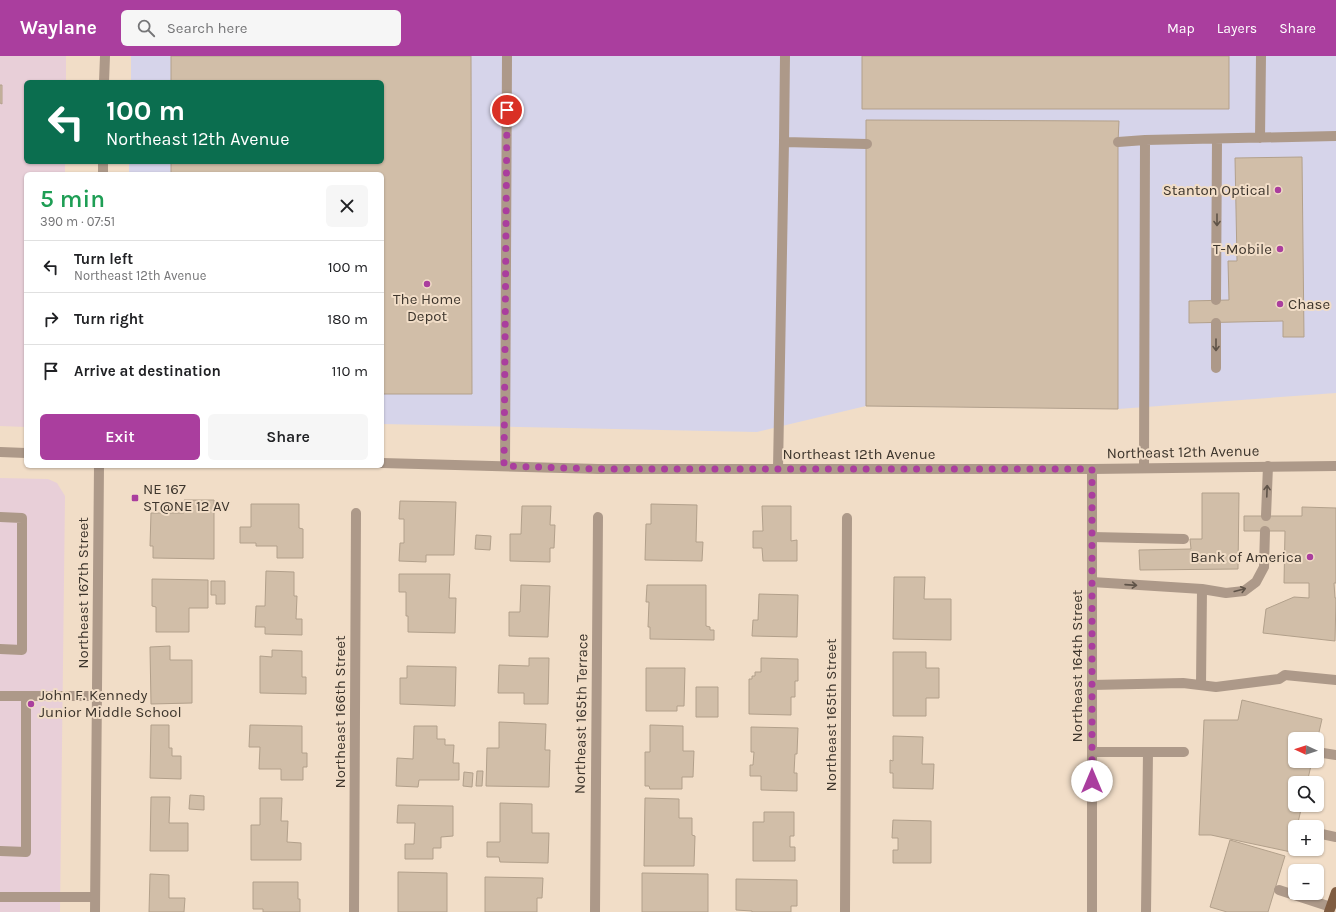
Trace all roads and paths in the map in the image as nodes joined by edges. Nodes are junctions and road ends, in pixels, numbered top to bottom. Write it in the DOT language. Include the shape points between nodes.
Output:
graph roads {
  1 [pos="105,56"];
  2 [pos="507,56"];
  3 [pos="785,56"];
  4 [pos="1261,56"];
  5 [pos="104,80"];
  6 [pos="1336,136"];
  7 [pos="1260,138"];
  8 [pos="1217,139"];
  9 [pos="1145,140"];
  10 [pos="784,142"];
  11 [pos="1118,142"];
  12 [pos="867,144"];
  13 [pos="1216,300"];
  14 [pos="1216,323"];
  15 [pos="1216,368"];
  16 [pos="0,452"];
  17 [pos="24,453"];
  18 [pos="384,463"];
  19 [pos="504,466"];
  20 [pos="1268,466"];
  21 [pos="1336,466"];
  22 [pos="99,468"];
  23 [pos="1144,468"];
  24 [pos="778,469"];
  25 [pos="1092,469"];
  26 [pos="356,512"];
  27 [pos="1266,516"];
  28 [pos="0,517"];
  29 [pos="598,517"];
  30 [pos="847,518"];
  31 [pos="1265,531"];
  32 [pos="1092,537"];
  33 [pos="1184,539"];
  34 [pos="1092,582"];
  35 [pos="1202,589"];
  36 [pos="0,649"];
  37 [pos="1336,680"];
  38 [pos="1092,685"];
  39 [pos="1201,685"];
  40 [pos="0,696"];
  41 [pos="26,696"];
  42 [pos="97,696"];
  43 [pos="1092,752"];
  44 [pos="1148,752"];
  45 [pos="1184,752"];
  46 [pos="1324,753"];
  47 [pos="1336,755"];
  48 [pos="1324,834"];
  49 [pos="1336,837"];
  50 [pos="0,852"];
  51 [pos="1279,890"];
  52 [pos="1336,892"];
  53 [pos="0,897"];
  54 [pos="95,898"];
  55 [pos="1330,910"];
  56 [pos="95,912"];
  57 [pos="354,912"];
  58 [pos="595,912"];
  59 [pos="845,912"];
  60 [pos="1092,912"];
  61 [pos="1146,912"];
  1 -- 5 [label="street"];
  2 -- 19 [label="street"];
  3 -- 10 [label="street"];
  4 -- 7 [label="street"];
  6 -- 7 [label="street"];
  7 -- 8 [label="street"];
  8 -- 9 [label="street"];
  8 -- 13 [label="street, one-way"];
  9 -- 11 [label="street"];
  9 -- 23 [label="street"];
  10 -- 12 [label="street"];
  10 -- 24 [label="street"];
  14 -- 15 [label="street, one-way"];
  16 -- 17 [label="street"];
  18 -- 19 [label="street, Northeast 12th Avenue"];
  19 -- 24 [label="street, Northeast 12th Avenue"];
  20 -- 21 [label="street, Northeast 12th Avenue"];
  20 -- 23 [label="street, Northeast 12th Avenue"];
  27 -- 20 [label="street, one-way"];
  22 -- 42 [label="street, Northeast 167th Street"];
  23 -- 25 [label="street, Northeast 12th Avenue"];
  24 -- 25 [label="street, Northeast 12th Avenue"];
  25 -- 32 [label="street, Northeast 164th Street"];
  26 -- 57 [label="street, Northeast 166th Street"];
  28 -- 36 [label="street" via="22,518 22,650"];
  29 -- 58 [label="street, Northeast 165th Terrace"];
  30 -- 59 [label="street, Northeast 165th Street"];
  35 -- 31 [label="street, one-way" via="1226,593 1244,591 1256,582 1264,567"];
  32 -- 33 [label="street"];
  32 -- 34 [label="street, Northeast 164th Street"];
  34 -- 35 [label="street, one-way"];
  34 -- 38 [label="street, Northeast 164th Street"];
  35 -- 39 [label="street"];
  37 -- 39 [label="street" via="1285,675 1279,679 1216,687"];
  38 -- 39 [label="street"];
  38 -- 43 [label="street, Northeast 164th Street"];
  40 -- 41 [label="street"];
  41 -- 42 [label="street"];
  41 -- 50 [label="street" via="26,852"];
  42 -- 54 [label="street, Northeast 167th Street"];
  43 -- 44 [label="street"];
  43 -- 60 [label="street, Northeast 164th Street"];
  44 -- 45 [label="street"];
  44 -- 61 [label="street"];
  46 -- 47 [label="street"];
  48 -- 49 [label="street"];
  51 -- 55 [label="street"];
  52 -- 55 [label="main road"];
  53 -- 54 [label="street"];
  54 -- 56 [label="street, Northeast 167th Street"];
}
